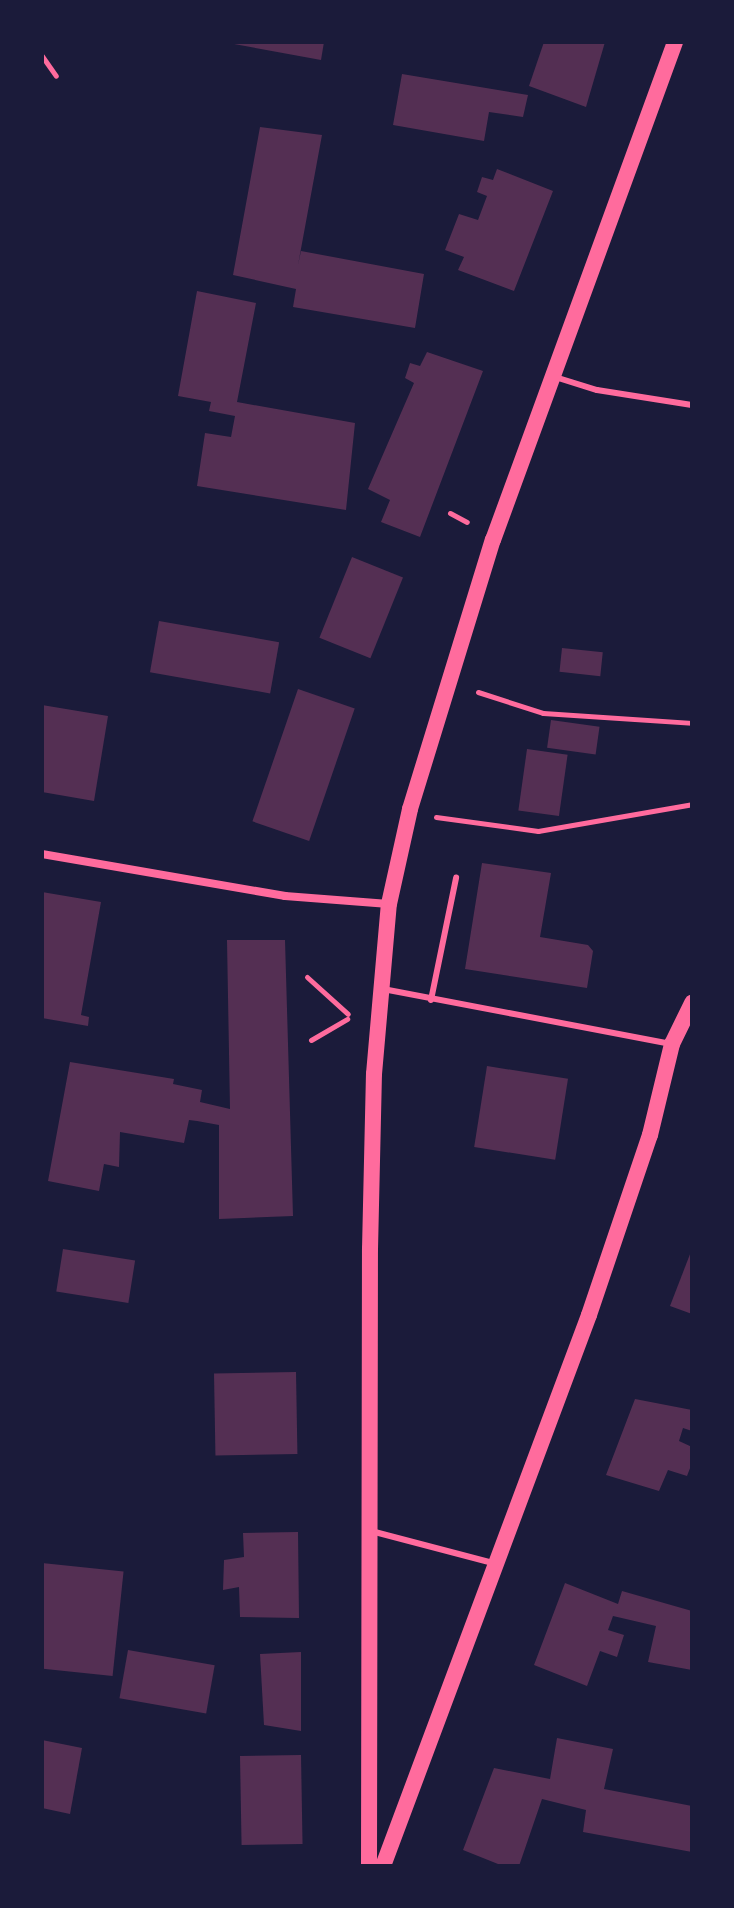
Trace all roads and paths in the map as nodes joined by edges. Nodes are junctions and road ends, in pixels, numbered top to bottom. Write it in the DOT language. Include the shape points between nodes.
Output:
graph roads {
  1 [pos="675,42"];
  2 [pos="42,56"];
  3 [pos="56,76"];
  4 [pos="553,376"];
  5 [pos="692,405"];
  6 [pos="450,513"];
  7 [pos="468,523"];
  8 [pos="447,682"];
  9 [pos="692,723"];
  10 [pos="692,804"];
  11 [pos="410,809"];
  12 [pos="42,854"];
  13 [pos="456,878"];
  14 [pos="389,904"];
  15 [pos="307,977"];
  16 [pos="383,989"];
  17 [pos="431,1000"];
  18 [pos="692,1003"];
  19 [pos="311,1040"];
  20 [pos="672,1044"];
  21 [pos="371,1531"];
  22 [pos="493,1563"];
  23 [pos="369,1866"];
  24 [pos="383,1866"];
  1 -- 4 [label="main road"];
  2 -- 3 [label="path"];
  4 -- 5 [label="lane" via="597,390"];
  4 -- 8 [label="main road"];
  6 -- 7 [label="path"];
  8 -- 9 [label="path" via="543,713"];
  8 -- 11 [label="main road"];
  10 -- 11 [label="path" via="538,831 443,819"];
  11 -- 14 [label="main road"];
  12 -- 14 [label="street" via="285,896"];
  13 -- 17 [label="lane"];
  14 -- 16 [label="main road"];
  15 -- 19 [label="path" via="351,1017"];
  16 -- 17 [label="lane"];
  16 -- 21 [label="main road" via="374,1074 370,1233"];
  17 -- 20 [label="lane"];
  18 -- 20 [label="main road"];
  20 -- 22 [label="main road" via="617,1237 527,1485"];
  21 -- 22 [label="lane"];
  21 -- 23 [label="main road"];
  22 -- 24 [label="main road"];
}
